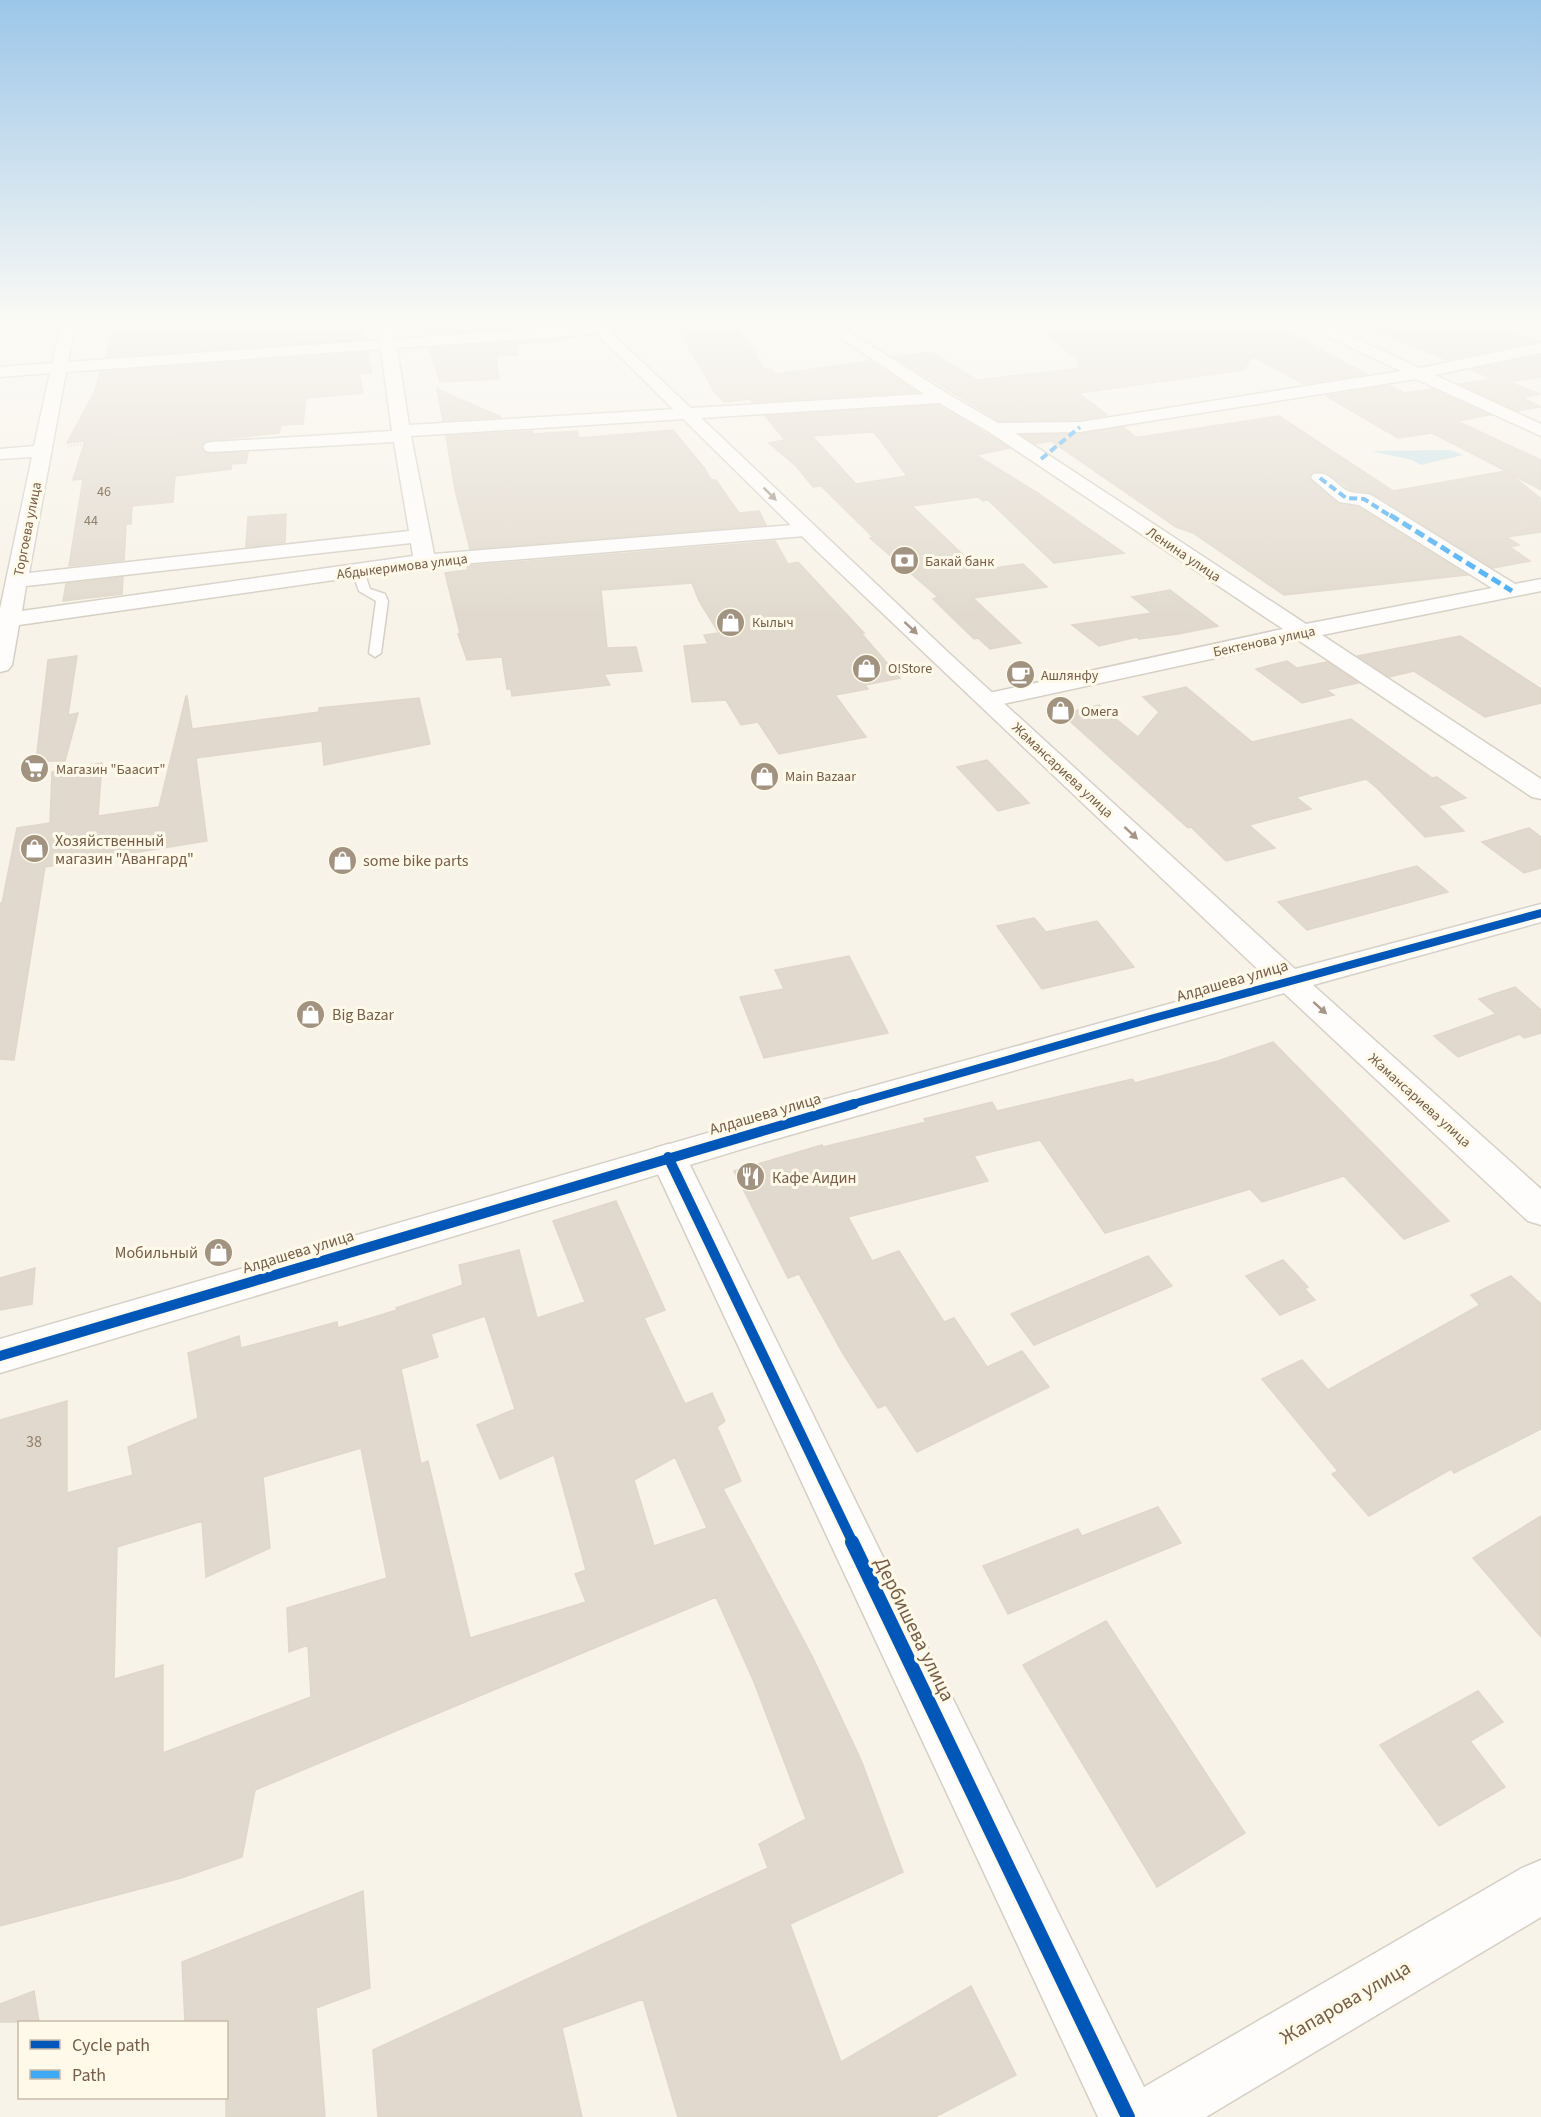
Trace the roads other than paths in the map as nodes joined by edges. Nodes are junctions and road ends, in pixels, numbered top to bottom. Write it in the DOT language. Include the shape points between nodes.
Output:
graph roads {
  1 [pos="48,421"];
  2 [pos="399,421"];
  3 [pos="559,421"];
  4 [pos="696,421"];
  5 [pos="982,421"];
  6 [pos="1125,421"];
  7 [pos="1520,421"];
  8 [pos="995,428"];
  9 [pos="1541,431"];
  10 [pos="401,433"];
  11 [pos="212,447"];
  12 [pos="42,451"];
  13 [pos="0,454"];
  14 [pos="1320,478"];
  15 [pos="806,530"];
  16 [pos="421,536"];
  17 [pos="425,561"];
  18 [pos="358,571"];
  19 [pos="16,580"];
  20 [pos="1541,585"];
  21 [pos="1512,591"];
  22 [pos="4,620"];
  23 [pos="1302,632"];
  24 [pos="375,653"];
  25 [pos="0,665"];
  26 [pos="988,700"];
  27 [pos="1541,791"];
  28 [pos="1541,913"];
  29 [pos="1288,980"];
  30 [pos="668,1156"];
  31 [pos="1541,1211"];
  32 [pos="0,1356"];
  33 [pos="1541,1887"];
  34 [pos="1128,2117"];
  35 [pos="1150,2117"];
  1 -- 12 [label="street, Торгоева улица"];
  2 -- 10 [label="street"];
  3 -- 10 [label="street"];
  4 -- 15 [label="street, Жамансариева улица, one-way"];
  5 -- 8 [label="street, Ленина улица"];
  6 -- 8 [label="street" via="1080,428"];
  7 -- 9 [label="street"];
  8 -- 23 [label="street, Ленина улица"];
  10 -- 11 [label="street"];
  10 -- 16 [label="street"];
  12 -- 13 [label="street"];
  12 -- 19 [label="street, Торгоева улица"];
  14 -- 21 [label="street" via="1346,498 1364,499"];
  15 -- 17 [label="street, Абдыкеримова улица"];
  15 -- 26 [label="street, Жамансариева улица, one-way"];
  16 -- 17 [label="street"];
  16 -- 19 [label="street"];
  17 -- 18 [label="street, Абдыкеримова улица"];
  18 -- 22 [label="street, Абдыкеримова улица"];
  18 -- 24 [label="lane" via="365,591 382,601"];
  19 -- 22 [label="street, Торгоева улица"];
  20 -- 21 [label="street, Бектенова улица"];
  21 -- 23 [label="street, Бектенова улица"];
  22 -- 25 [label="street, Торгоева улица"];
  23 -- 26 [label="street, Бектенова улица"];
  23 -- 27 [label="street, Ленина улица"];
  26 -- 29 [label="street, Жамансариева улица, one-way"];
  28 -- 29 [label="street, Алдашева улица"];
  29 -- 30 [label="street, Алдашева улица"];
  29 -- 31 [label="street, Жамансариева улица, one-way"];
  30 -- 32 [label="street, Алдашева улица"];
  30 -- 34 [label="street, Дербишева улица"];
  33 -- 35 [label="street, Жапарова улица"];
}
